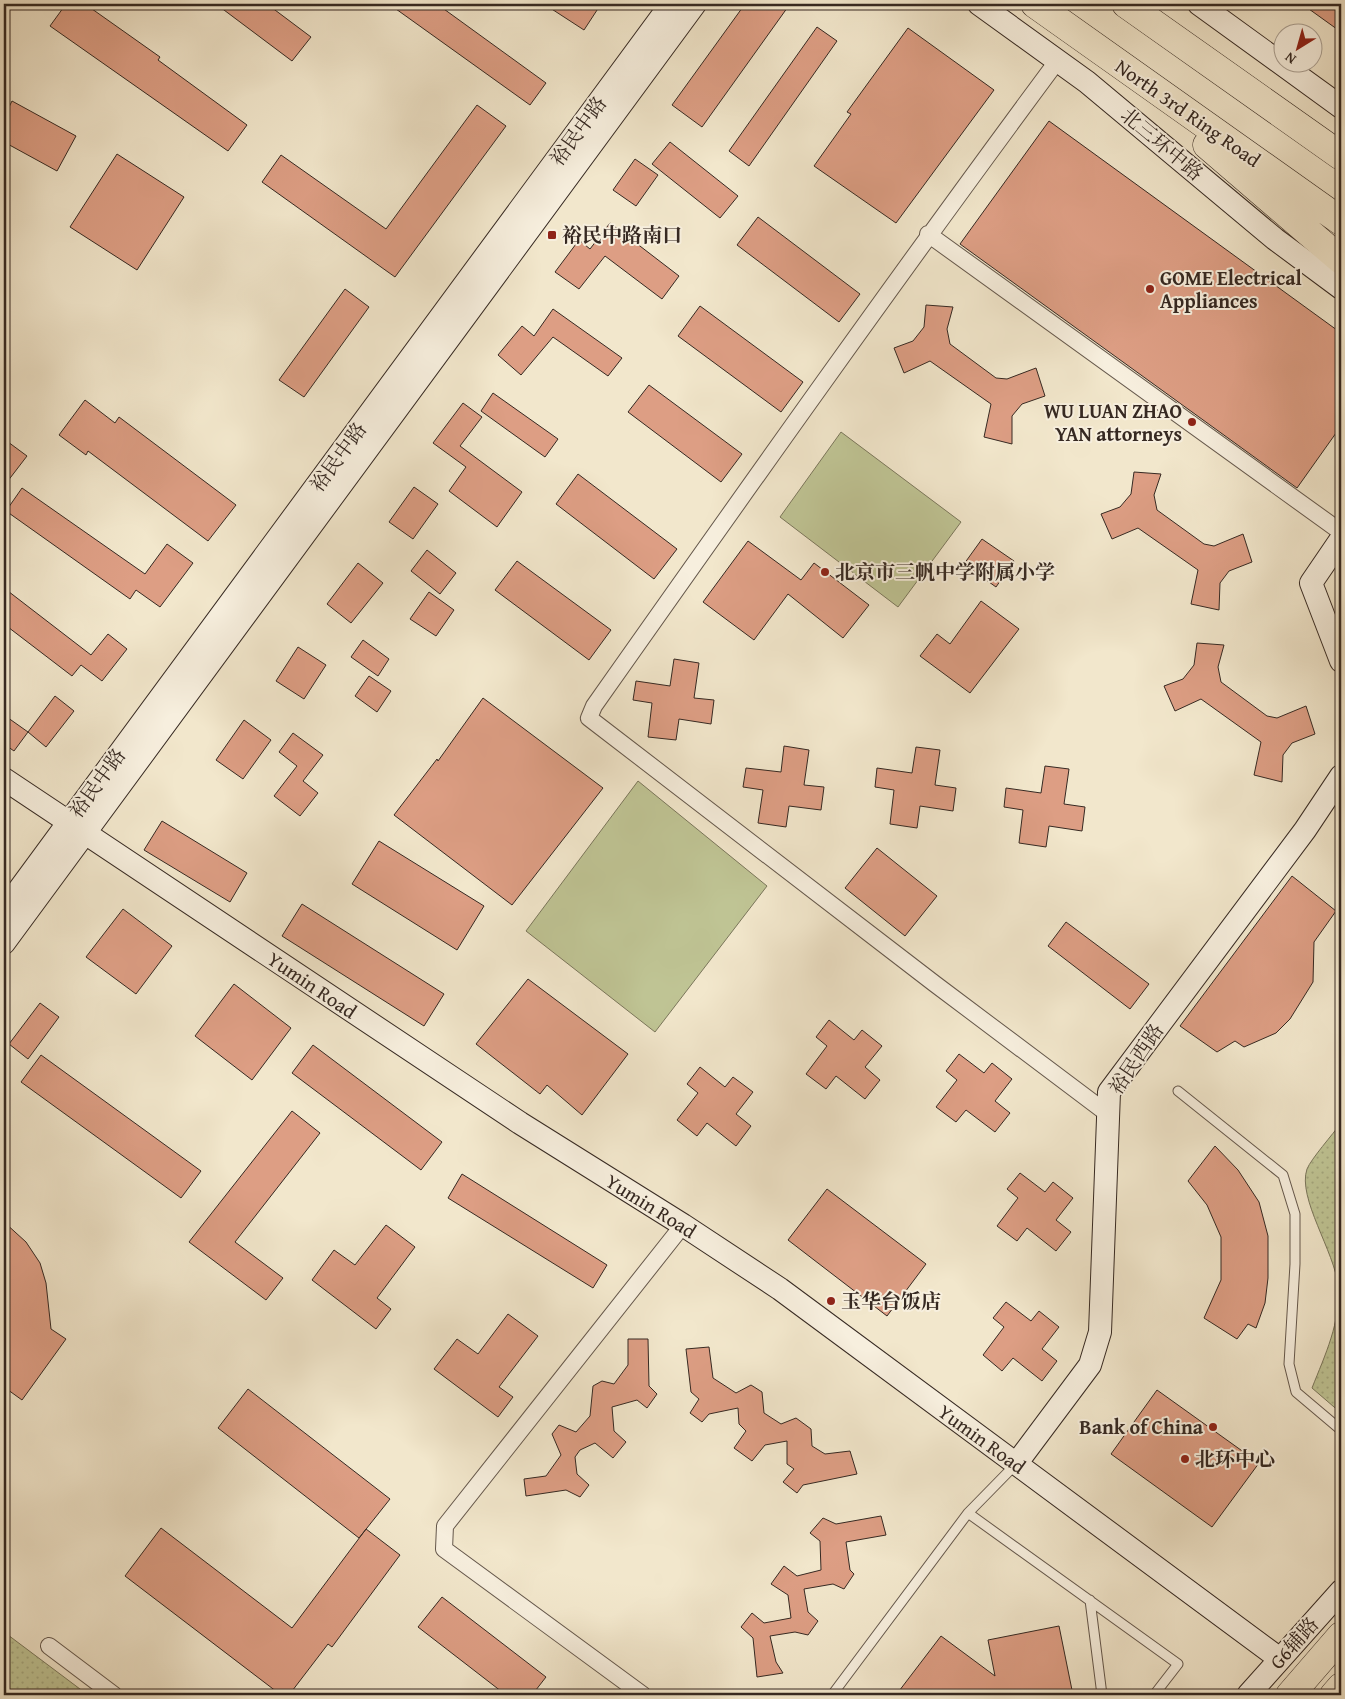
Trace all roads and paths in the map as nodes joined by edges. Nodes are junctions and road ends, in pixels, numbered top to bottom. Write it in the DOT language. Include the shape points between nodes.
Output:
graph roads {
  1 [pos="671,4"];
  2 [pos="695,4"];
  3 [pos="979,4"];
  4 [pos="1035,4"];
  5 [pos="1126,4"];
  6 [pos="1199,4"];
  7 [pos="1083,38"];
  8 [pos="1058,60"];
  9 [pos="1341,107"];
  10 [pos="1282,114"];
  11 [pos="1341,132"];
  12 [pos="1341,156"];
  13 [pos="1341,221"];
  14 [pos="928,234"];
  15 [pos="1341,260"];
  16 [pos="1341,288"];
  17 [pos="1341,532"];
  18 [pos="1341,539"];
  19 [pos="1341,661"];
  20 [pos="1341,776"];
  21 [pos="4,779"];
  22 [pos="76,828"];
  23 [pos="4,910"];
  24 [pos="4,943"];
  25 [pos="1178,1091"];
  26 [pos="1108,1114"];
  27 [pos="683,1225"];
  28 [pos="1341,1430"];
  29 [pos="1016,1464"];
  30 [pos="968,1513"];
  31 [pos="1341,1592"];
  32 [pos="1090,1600"];
  33 [pos="1341,1636"];
  34 [pos="50,1646"];
  35 [pos="1280,1659"];
  36 [pos="1341,1687"];
  37 [pos="114,1695"];
  38 [pos="643,1695"];
  39 [pos="832,1695"];
  40 [pos="1102,1695"];
  41 [pos="1154,1695"];
  42 [pos="1248,1695"];
  43 [pos="1290,1695"];
  44 [pos="1334,1695"];
  1 -- 22 [label="street, 裕民中路"];
  2 -- 22 [label="street, 裕民中路"];
  3 -- 8 [label="street, 北三环中路"];
  4 -- 7 [label="highway, North 3rd Ring Road"];
  5 -- 10 [label="highway"];
  6 -- 9 [label="street"];
  7 -- 13 [label="highway, North 3rd Ring Road"];
  7 -- 15 [label="highway"];
  8 -- 14 [label="street"];
  8 -- 16 [label="street, 北三环中路" via="1275,239"];
  10 -- 11 [label="highway"];
  10 -- 12 [label="highway"];
  14 -- 17 [label="street"];
  14 -- 26 [label="street" via="594,706 589,718"];
  18 -- 19 [label="street" via="1311,583"];
  20 -- 26 [label="street, 裕民西路" via="1305,830 1109,1092"];
  21 -- 22 [label="street, Yumin Road"];
  22 -- 23 [label="street, 裕民中路"];
  22 -- 24 [label="street, 裕民中路"];
  22 -- 27 [label="street, Yumin Road" via="520,1123"];
  25 -- 28 [label="lane" via="1283,1175 1295,1214 1289,1364 1296,1392"];
  26 -- 29 [label="street, 裕民西路" via="1100,1332 1090,1365"];
  27 -- 29 [label="street, Yumin Road" via="780,1289"];
  27 -- 38 [label="street" via="445,1526 444,1549"];
  29 -- 30 [label="lane"];
  29 -- 35 [label="street, Yumin Road"];
  30 -- 32 [label="lane"];
  30 -- 39 [label="lane"];
  31 -- 35 [label="street, G6辅路"];
  32 -- 40 [label="lane"];
  32 -- 41 [label="lane" via="1178,1664"];
  33 -- 43 [label="highway"];
  34 -- 37 [label="street"];
  35 -- 42 [label="street, G6辅路"];
  36 -- 44 [label="highway"];
}
